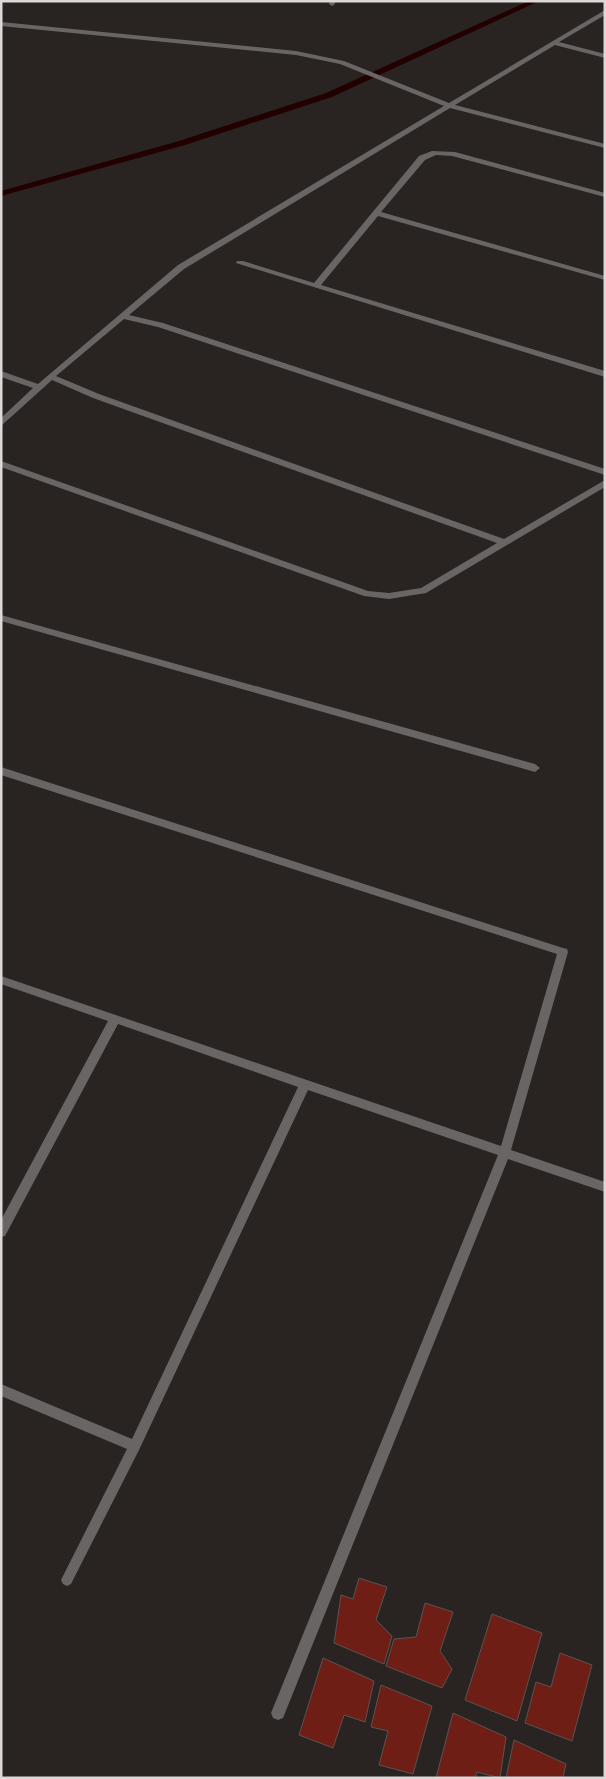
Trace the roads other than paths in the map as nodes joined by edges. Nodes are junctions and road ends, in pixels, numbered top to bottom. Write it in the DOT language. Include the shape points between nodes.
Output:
graph roads {
  1 [pos="605,12"];
  2 [pos="1,24"];
  3 [pos="554,43"];
  4 [pos="605,56"];
  5 [pos="450,106"];
  6 [pos="605,146"];
  7 [pos="605,195"];
  8 [pos="376,213"];
  9 [pos="240,262"];
  10 [pos="605,278"];
  11 [pos="316,286"];
  12 [pos="123,316"];
  13 [pos="1,374"];
  14 [pos="605,374"];
  15 [pos="51,377"];
  16 [pos="39,387"];
  17 [pos="1,423"];
  18 [pos="1,464"];
  19 [pos="605,472"];
  20 [pos="605,483"];
  21 [pos="504,542"];
  22 [pos="1,618"];
  23 [pos="535,768"];
  24 [pos="1,771"];
  25 [pos="1,980"];
  26 [pos="115,1019"];
  27 [pos="305,1084"];
  28 [pos="505,1152"];
  29 [pos="605,1187"];
  30 [pos="1,1232"];
  31 [pos="1,1390"];
  32 [pos="135,1446"];
  33 [pos="67,1580"];
  34 [pos="278,1713"];
  1 -- 3 [label="street"];
  2 -- 5 [label="street" via="296,53 342,62"];
  3 -- 4 [label="street"];
  3 -- 5 [label="street"];
  5 -- 6 [label="street"];
  5 -- 12 [label="street" via="181,267"];
  7 -- 8 [label="street" via="479,160 435,153 422,158"];
  8 -- 10 [label="street"];
  8 -- 11 [label="street"];
  9 -- 11 [label="street"];
  11 -- 14 [label="street"];
  12 -- 15 [label="street"];
  12 -- 19 [label="street" via="160,325"];
  13 -- 16 [label="street"];
  15 -- 16 [label="street"];
  15 -- 21 [label="street"];
  16 -- 17 [label="street"];
  18 -- 21 [label="street" via="367,594 388,596 423,591"];
  20 -- 21 [label="street"];
  22 -- 23 [label="street"];
  24 -- 28 [label="street" via="563,952"];
  25 -- 26 [label="street"];
  26 -- 27 [label="street"];
  26 -- 30 [label="street"];
  27 -- 28 [label="street"];
  27 -- 32 [label="street"];
  28 -- 29 [label="street"];
  28 -- 34 [label="street"];
  31 -- 32 [label="street"];
  32 -- 33 [label="street"];
}
